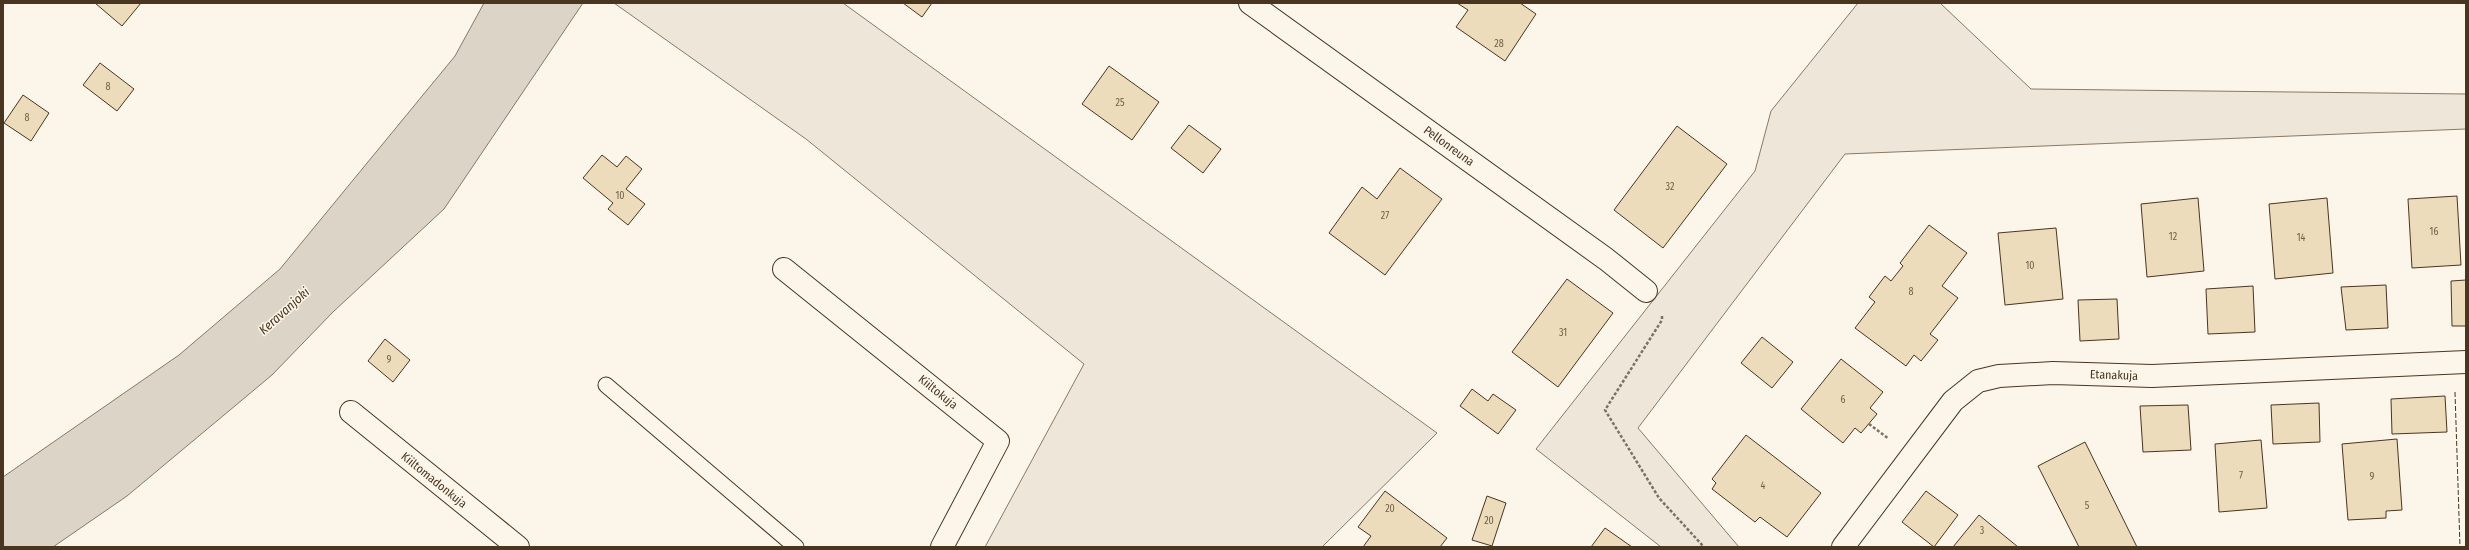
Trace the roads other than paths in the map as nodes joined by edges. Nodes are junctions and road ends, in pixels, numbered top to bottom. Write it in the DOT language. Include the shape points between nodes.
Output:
graph roads {
  1 [pos="1250,3"];
  2 [pos="784,269"];
  3 [pos="1646,291"];
  4 [pos="2466,362"];
  5 [pos="606,385"];
  6 [pos="351,412"];
  7 [pos="518,547"];
  8 [pos="796,547"];
  9 [pos="942,547"];
  10 [pos="1842,547"];
  1 -- 3 [label="street, Pellonreuna" via="1606,259"];
  2 -- 9 [label="street, Kiiltokuja" via="998,441"];
  4 -- 10 [label="street, Etanakuja" via="2152,376 2052,373 1999,376 1978,381 1953,401"];
  5 -- 8 [label="lane"];
  6 -- 7 [label="street, Kiiltomadonkuja"];
}
